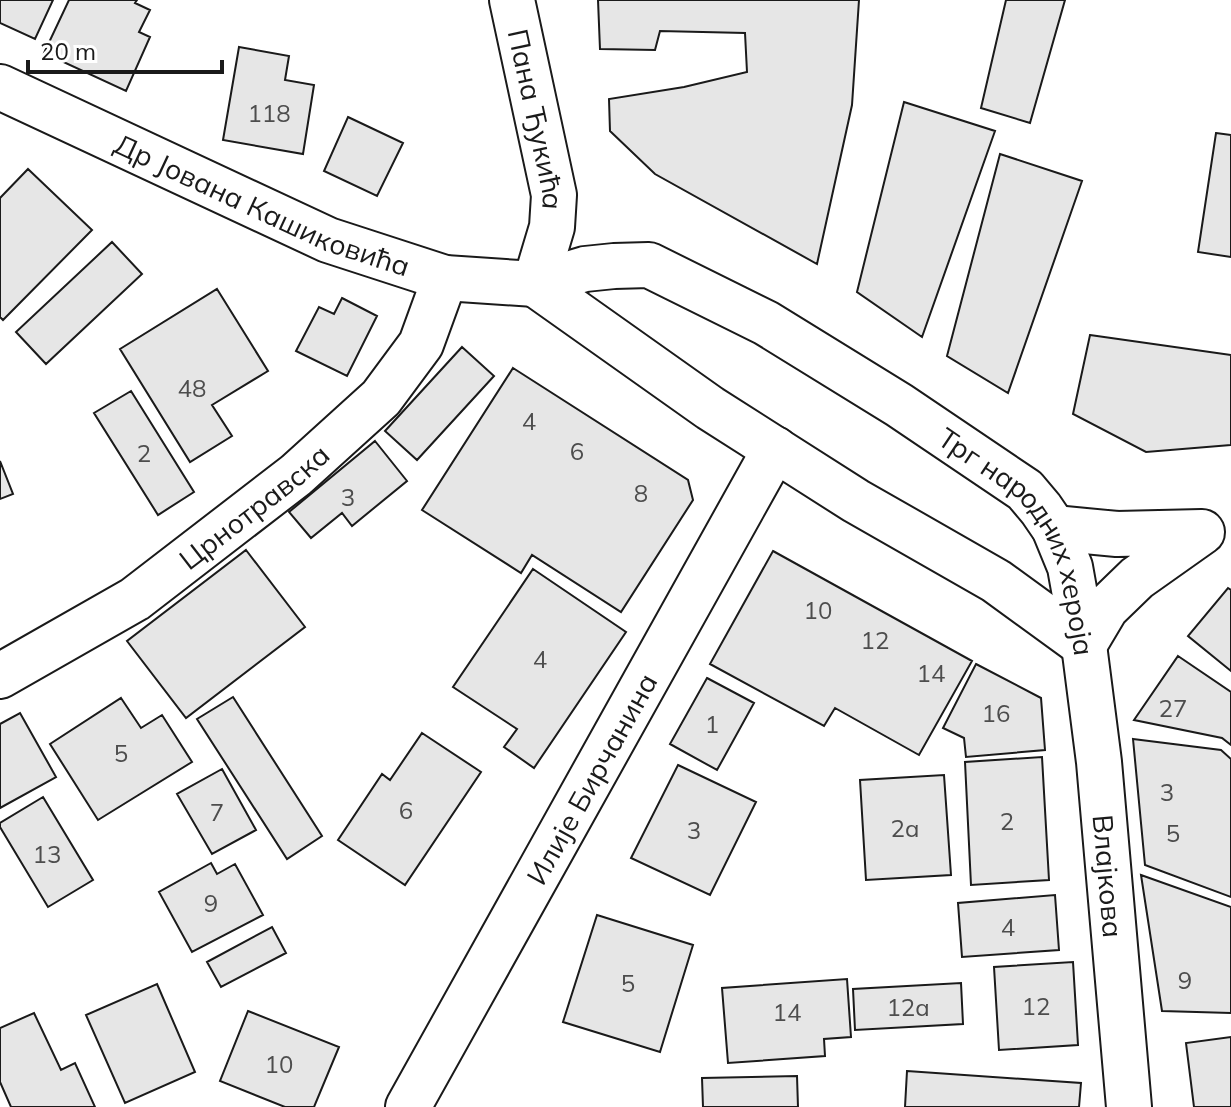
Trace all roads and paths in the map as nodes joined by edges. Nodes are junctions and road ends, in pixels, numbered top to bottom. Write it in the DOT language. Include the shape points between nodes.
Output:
graph roads {
  1 [pos="512,0"];
  2 [pos="0,87"];
  3 [pos="445,278"];
  4 [pos="535,284"];
  5 [pos="775,449"];
  6 [pos="1054,528"];
  7 [pos="1216,531"];
  8 [pos="1084,645"];
  9 [pos="0,676"];
  10 [pos="408,1107"];
  11 [pos="1129,1107"];
  1 -- 4 [label="street, Пана Ђукића" via="554,195 552,227"];
  2 -- 3 [label="street, Др Јована Кашиковића" via="328,240"];
  3 -- 4 [label="street, Др Јована Кашиковића"];
  3 -- 9 [label="street, Црнотравска" via="421,344 381,398 296,475 135,599"];
  4 -- 5 [label="street, Трг народних хероја"];
  4 -- 6 [label="street, Трг народних хероја" via="585,269 649,265 766,323 899,405 1025,490"];
  5 -- 8 [label="street, Трг народних хероја" via="996,581"];
  5 -- 10 [label="street, Илије Бирчанина"];
  6 -- 7 [label="street" via="1117,534"];
  6 -- 8 [label="street, Трг народних хероја" via="1070,567"];
  7 -- 8 [label="street" via="1137,578 1106,608"];
  8 -- 11 [label="street, Влајкова"];
}
